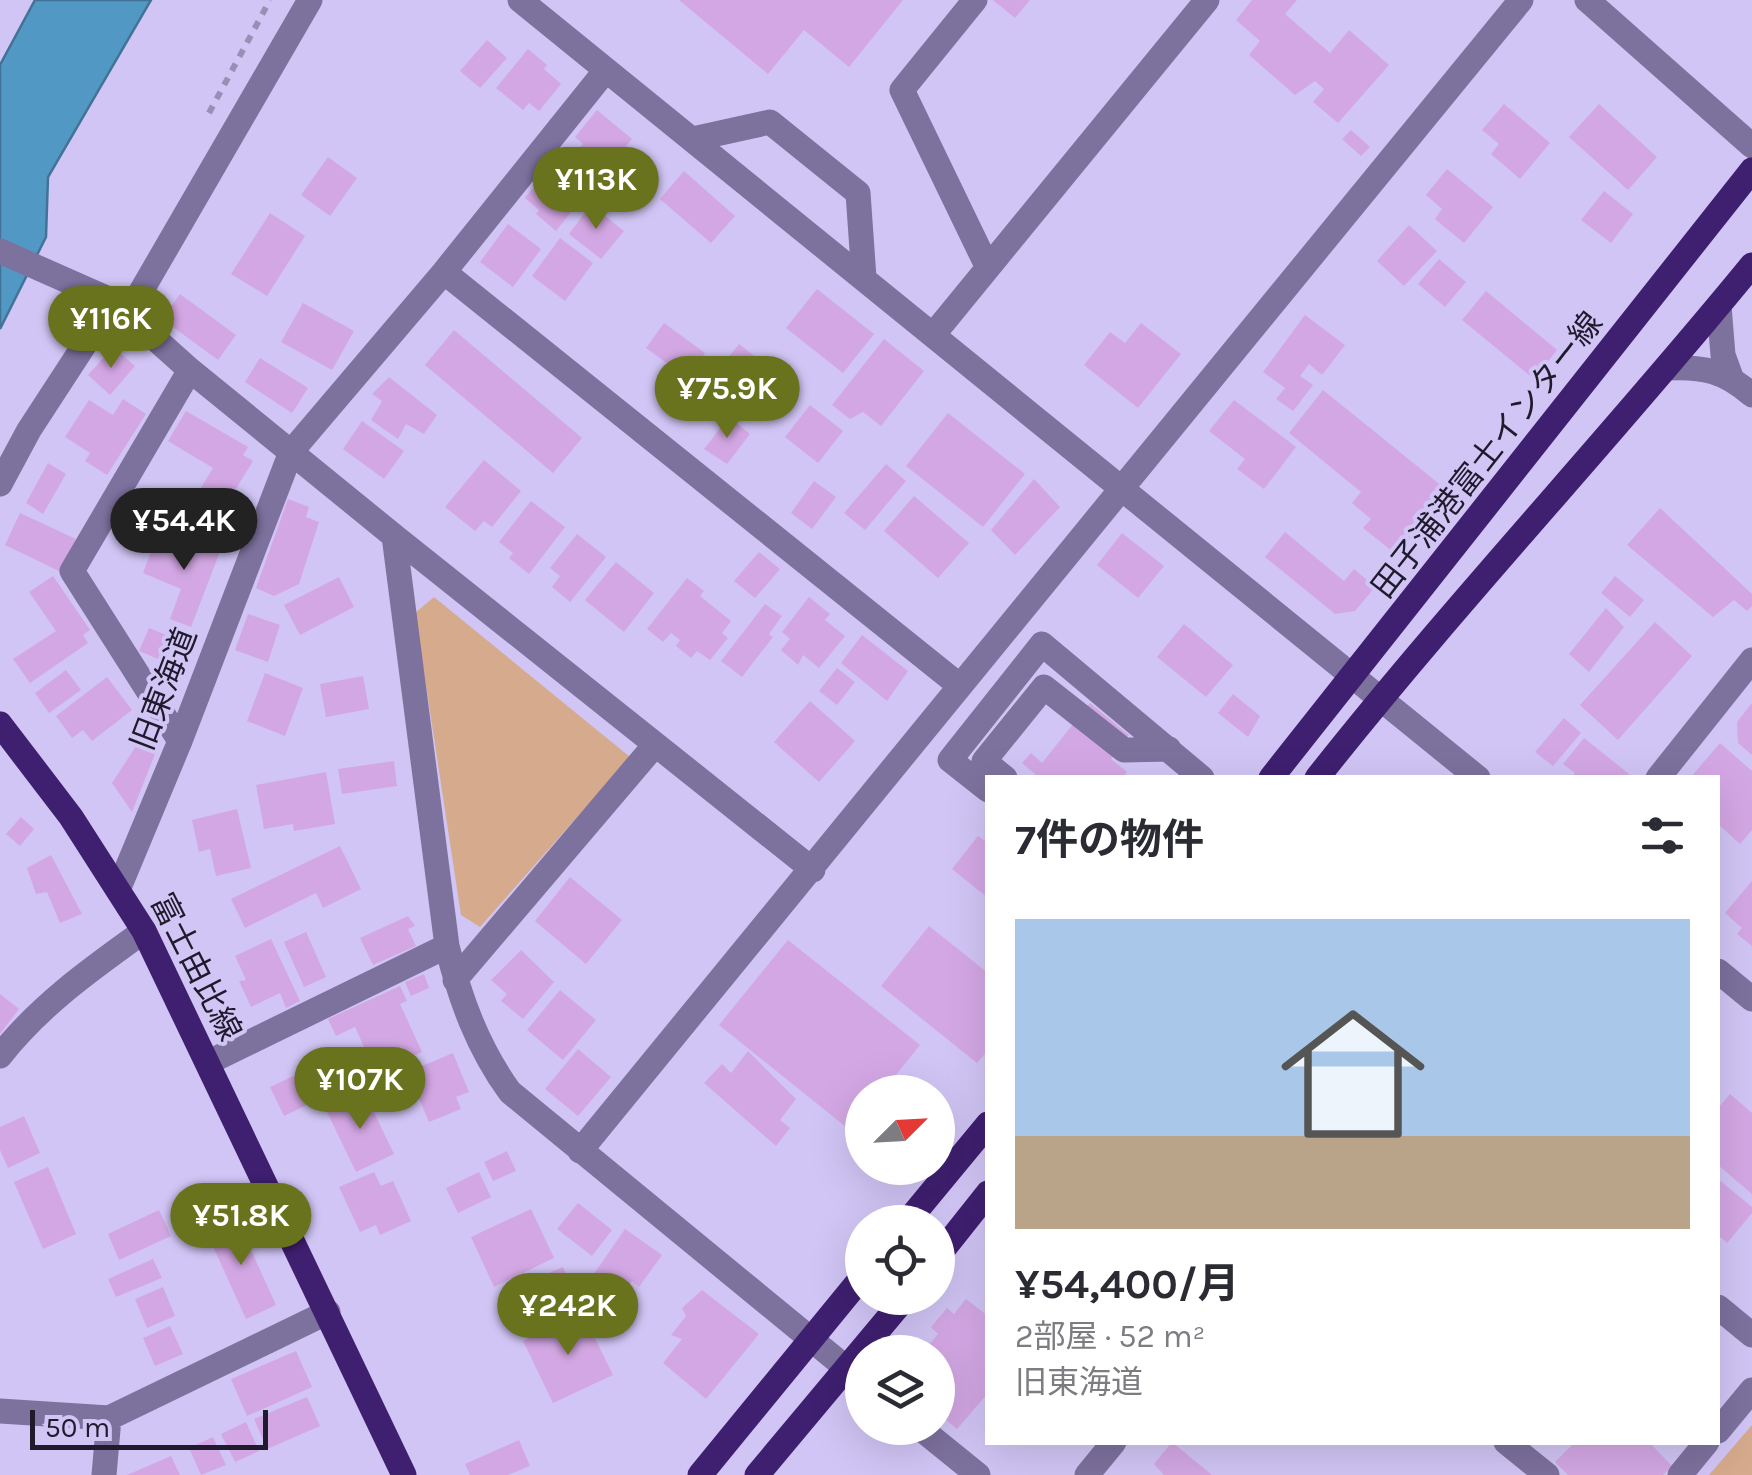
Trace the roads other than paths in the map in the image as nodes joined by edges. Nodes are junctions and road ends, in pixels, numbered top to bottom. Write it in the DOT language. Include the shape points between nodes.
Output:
graph roads {
  1 [pos="310,0"];
  2 [pos="520,0"];
  3 [pos="975,0"];
  4 [pos="1207,0"];
  5 [pos="1521,0"];
  6 [pos="1587,0"];
  7 [pos="606,70"];
  8 [pos="693,139"];
  9 [pos="1752,146"];
  10 [pos="1752,170"];
  11 [pos="0,250"];
  12 [pos="1752,265"];
  13 [pos="988,268"];
  14 [pos="444,272"];
  15 [pos="864,278"];
  16 [pos="1719,306"];
  17 [pos="120,308"];
  18 [pos="933,334"];
  19 [pos="1667,368"];
  20 [pos="190,370"];
  21 [pos="1731,377"];
  22 [pos="1752,395"];
  23 [pos="291,452"];
  24 [pos="0,484"];
  25 [pos="1120,490"];
  26 [pos="394,536"];
  27 [pos="1752,660"];
  28 [pos="1352,678"];
  29 [pos="960,686"];
  30 [pos="1379,699"];
  31 [pos="0,724"];
  32 [pos="180,740"];
  33 [pos="654,746"];
  34 [pos="1184,767"];
  35 [pos="1001,775"];
  36 [pos="1273,775"];
  37 [pos="1318,775"];
  38 [pos="1474,775"];
  39 [pos="1660,775"];
  40 [pos="985,788"];
  41 [pos="813,870"];
  42 [pos="118,890"];
  43 [pos="144,931"];
  44 [pos="447,946"];
  45 [pos="1720,973"];
  46 [pos="456,980"];
  47 [pos="1752,999"];
  48 [pos="0,1056"];
  49 [pos="208,1062"];
  50 [pos="985,1128"];
  51 [pos="580,1152"];
  52 [pos="985,1197"];
  53 [pos="921,1205"];
  54 [pos="955,1235"];
  55 [pos="845,1299"];
  56 [pos="1720,1308"];
  57 [pos="328,1312"];
  58 [pos="1752,1335"];
  59 [pos="812,1339"];
  60 [pos="845,1367"];
  61 [pos="845,1385"];
  62 [pos="1752,1390"];
  63 [pos="0,1411"];
  64 [pos="109,1418"];
  65 [pos="1720,1428"];
  66 [pos="941,1445"];
  67 [pos="1112,1445"];
  68 [pos="1510,1445"];
  69 [pos="1705,1445"];
  70 [pos="104,1475"];
  71 [pos="404,1475"];
  72 [pos="700,1475"];
  73 [pos="758,1475"];
  74 [pos="978,1475"];
  75 [pos="1087,1475"];
  76 [pos="1547,1475"];
  77 [pos="1680,1475"];
  1 -- 17 [label="street"];
  2 -- 7 [label="street"];
  3 -- 13 [label="street" via="902,90"];
  4 -- 13 [label="street"];
  5 -- 25 [label="street"];
  6 -- 9 [label="street"];
  7 -- 8 [label="street"];
  7 -- 14 [label="street, 旧東海道"];
  8 -- 15 [label="street"];
  8 -- 15 [label="street" via="770,122 858,193"];
  10 -- 28 [label="main road, 田子浦港富士インター線"];
  11 -- 17 [label="street"];
  12 -- 16 [label="main road"];
  13 -- 18 [label="street"];
  14 -- 23 [label="street, 旧東海道"];
  14 -- 29 [label="street"];
  15 -- 18 [label="street"];
  16 -- 19 [label="main road"];
  16 -- 21 [label="street"];
  17 -- 20 [label="street"];
  17 -- 24 [label="street" via="30,430"];
  18 -- 25 [label="street"];
  19 -- 21 [label="street"];
  19 -- 30 [label="main road"];
  20 -- 23 [label="street"];
  20 -- 32 [label="street" via="72,571"];
  21 -- 22 [label="street"];
  23 -- 26 [label="street"];
  23 -- 32 [label="street, 旧東海道"];
  25 -- 28 [label="street"];
  25 -- 29 [label="street"];
  26 -- 33 [label="street"];
  26 -- 44 [label="street"];
  27 -- 39 [label="street"];
  28 -- 30 [label="street"];
  28 -- 36 [label="main road, 田子浦港富士インター線"];
  29 -- 41 [label="street"];
  30 -- 37 [label="main road"];
  30 -- 38 [label="street"];
  31 -- 42 [label="main road, 富士由比線"];
  32 -- 42 [label="street, 旧東海道"];
  33 -- 41 [label="street"];
  33 -- 46 [label="street"];
  34 -- 35 [label="street" via="1124,750 1044,687 984,761"];
  34 -- 40 [label="street" via="1042,644 950,760"];
  41 -- 51 [label="street"];
  42 -- 43 [label="main road, 富士由比線"];
  43 -- 48 [label="street" via="28,1021"];
  43 -- 49 [label="main road, 富士由比線"];
  44 -- 46 [label="street"];
  44 -- 49 [label="street"];
  45 -- 47 [label="street"];
  46 -- 51 [label="street" via="485,1057 510,1092"];
  49 -- 57 [label="main road, 富士由比線"];
  50 -- 53 [label="main road"];
  51 -- 59 [label="street"];
  52 -- 54 [label="main road"];
  55 -- 59 [label="main road"];
  56 -- 58 [label="street"];
  57 -- 64 [label="street"];
  57 -- 71 [label="main road, 富士由比線"];
  59 -- 60 [label="street"];
  59 -- 72 [label="main road"];
  61 -- 73 [label="main road"];
  62 -- 65 [label="street"];
  63 -- 64 [label="street"];
  64 -- 70 [label="street"];
  66 -- 74 [label="street"];
  67 -- 75 [label="street"];
  68 -- 76 [label="street"];
  69 -- 77 [label="street"];
}
